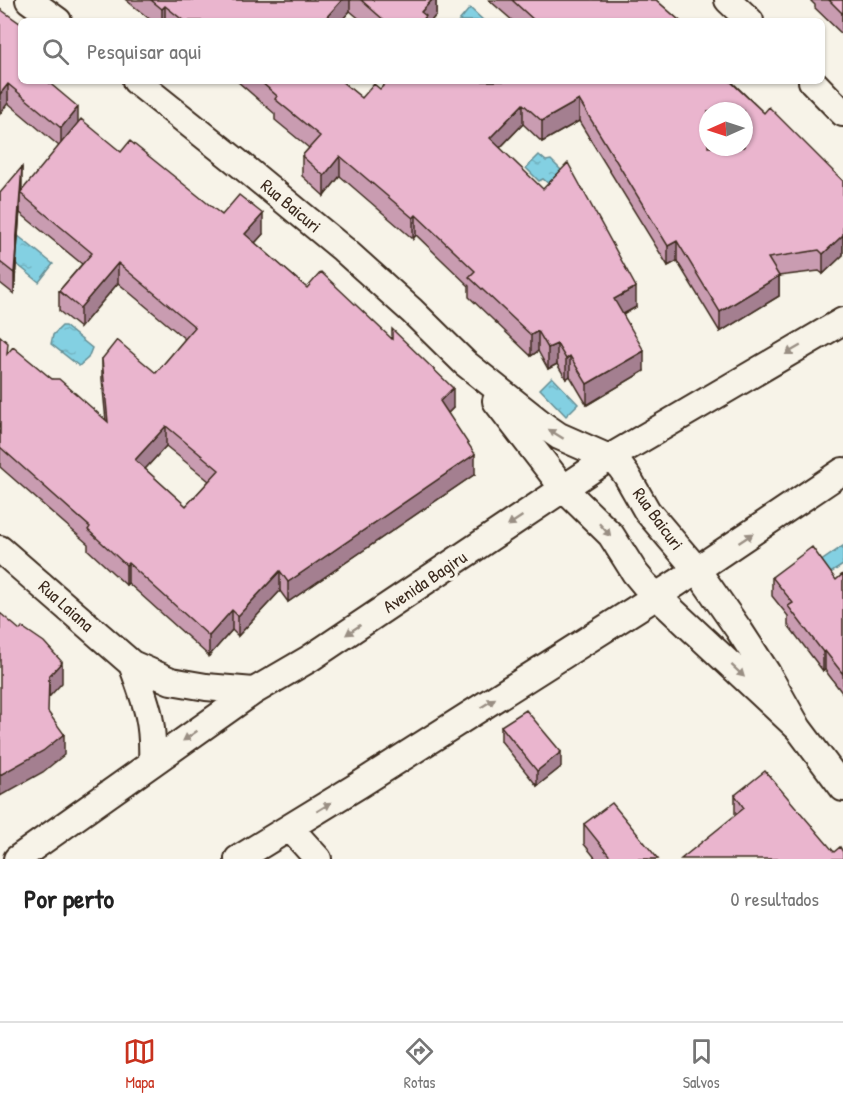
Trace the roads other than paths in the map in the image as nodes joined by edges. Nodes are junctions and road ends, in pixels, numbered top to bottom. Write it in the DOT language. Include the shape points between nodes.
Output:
graph roads {
  1 [pos="29,0"];
  2 [pos="728,0"];
  3 [pos="54,18"];
  4 [pos="747,18"];
  5 [pos="140,84"];
  6 [pos="815,84"];
  7 [pos="843,113"];
  8 [pos="843,321"];
  9 [pos="465,363"];
  10 [pos="609,458"];
  11 [pos="843,471"];
  12 [pos="564,489"];
  13 [pos="0,549"];
  14 [pos="697,570"];
  15 [pos="658,596"];
  16 [pos="132,664"];
  17 [pos="254,691"];
  18 [pos="798,728"];
  19 [pos="152,763"];
  20 [pos="843,788"];
  21 [pos="290,828"];
  22 [pos="17,859"];
  23 [pos="237,859"];
  24 [pos="318,859"];
  1 -- 3 [label="street"];
  2 -- 4 [label="street"];
  5 -- 9 [label="street, Rua Baicuri" via="334,242"];
  6 -- 7 [label="street"];
  8 -- 10 [label="street, Avenida Bagiru, one-way"];
  10 -- 9 [label="street, Rua Baicuri, one-way" via="559,436"];
  9 -- 12 [label="street, Rua Baicuri"];
  10 -- 12 [label="street, Avenida Bagiru"];
  10 -- 14 [label="street, Rua Baicuri" via="619,465 647,511"];
  14 -- 11 [label="street, one-way"];
  12 -- 15 [label="street, Rua Baicuri, one-way" via="611,535 635,573"];
  12 -- 17 [label="street, Avenida Bagiru, one-way" via="309,659"];
  13 -- 16 [label="street, Rua Laiana"];
  14 -- 15 [label="street"];
  14 -- 18 [label="street, Rua Baicuri" via="767,673"];
  15 -- 18 [label="street, Rua Baicuri, one-way"];
  21 -- 15 [label="street, one-way"];
  16 -- 17 [label="street, Rua Laiana" via="171,681"];
  16 -- 19 [label="street, Rua Laiana" via="149,709 154,736"];
  17 -- 19 [label="street, Avenida Bagiru, one-way"];
  18 -- 20 [label="street, Rua Baicuri"];
  19 -- 22 [label="street, Avenida Bagiru"];
  21 -- 23 [label="street"];
  21 -- 24 [label="street"];
}
